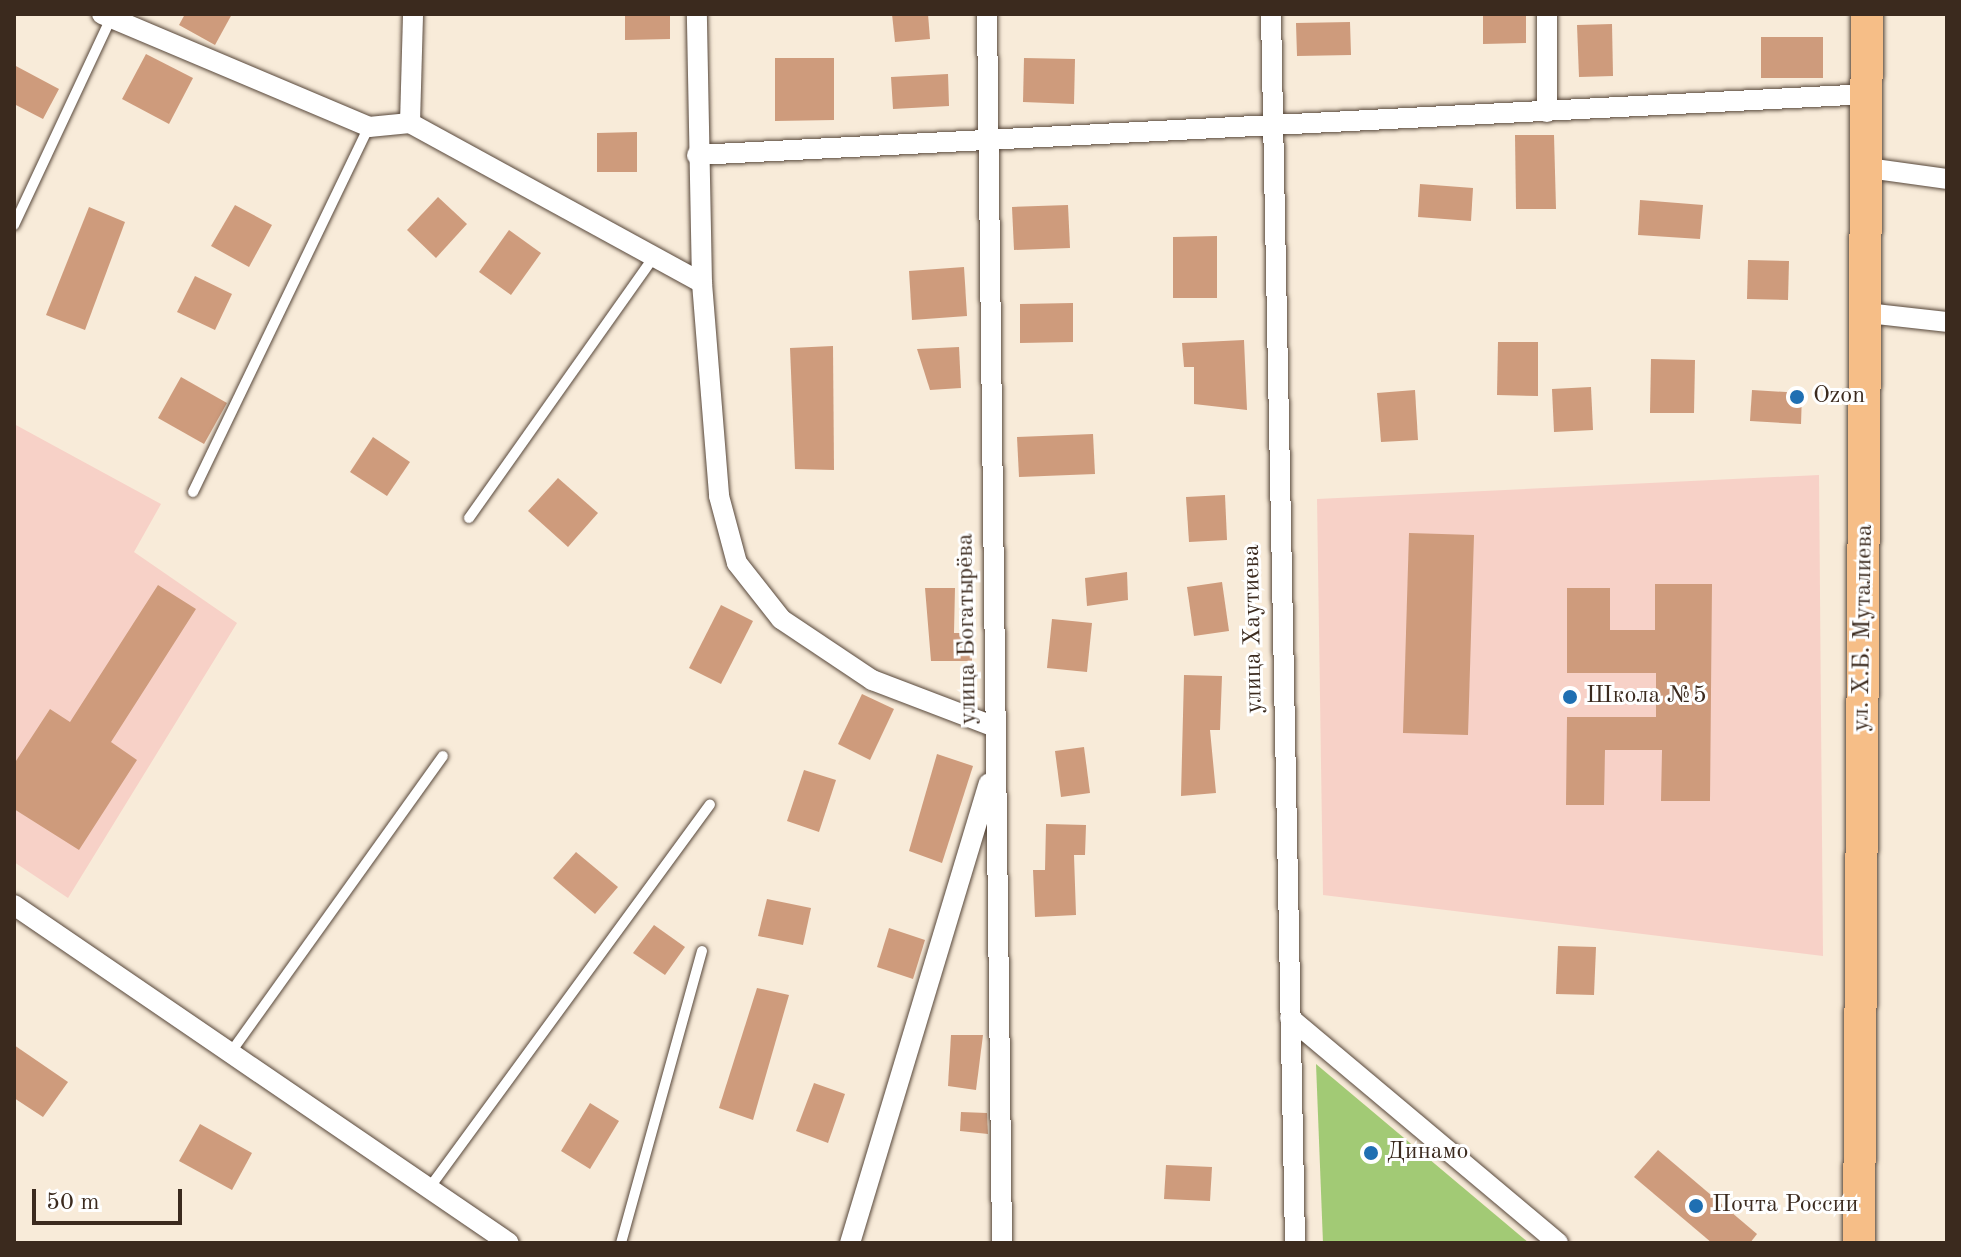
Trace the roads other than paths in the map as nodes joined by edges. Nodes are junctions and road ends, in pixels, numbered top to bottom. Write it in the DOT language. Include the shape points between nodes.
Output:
graph roads {
  1 [pos="413,14"];
  2 [pos="697,14"];
  3 [pos="987,14"];
  4 [pos="1271,14"];
  5 [pos="1547,14"];
  6 [pos="1867,14"];
  7 [pos="107,16"];
  8 [pos="1869,94"];
  9 [pos="1547,112"];
  10 [pos="410,123"];
  11 [pos="1272,125"];
  12 [pos="369,127"];
  13 [pos="988,137"];
  14 [pos="697,155"];
  15 [pos="1868,168"];
  16 [pos="1947,179"];
  17 [pos="14,225"];
  18 [pos="654,257"];
  19 [pos="702,283"];
  20 [pos="1867,313"];
  21 [pos="1947,322"];
  22 [pos="193,492"];
  23 [pos="469,518"];
  24 [pos="995,727"];
  25 [pos="443,756"];
  26 [pos="995,764"];
  27 [pos="710,805"];
  28 [pos="14,905"];
  29 [pos="702,951"];
  30 [pos="1290,1018"];
  31 [pos="231,1052"];
  32 [pos="430,1187"];
  33 [pos="509,1243"];
  34 [pos="621,1243"];
  35 [pos="850,1243"];
  36 [pos="1002,1243"];
  37 [pos="1295,1243"];
  38 [pos="1558,1243"];
  39 [pos="1859,1243"];
  1 -- 10 [label="street"];
  2 -- 14 [label="street"];
  3 -- 13 [label="street, улица Богатырёва"];
  4 -- 11 [label="street, улица Хаутиева"];
  5 -- 9 [label="street"];
  6 -- 8 [label="main road, ул. Х.Б. Муталиева"];
  7 -- 12 [label="street"];
  7 -- 17 [label="lane"];
  8 -- 9 [label="street"];
  8 -- 15 [label="main road, ул. Х.Б. Муталиева"];
  9 -- 11 [label="street"];
  10 -- 12 [label="street"];
  10 -- 18 [label="street"];
  11 -- 13 [label="street"];
  11 -- 30 [label="street, улица Хаутиева"];
  12 -- 22 [label="lane"];
  13 -- 14 [label="street"];
  13 -- 24 [label="street, улица Богатырёва"];
  14 -- 19 [label="street"];
  15 -- 16 [label="street"];
  15 -- 20 [label="main road, ул. Х.Б. Муталиева"];
  18 -- 19 [label="street"];
  18 -- 23 [label="lane"];
  19 -- 24 [label="street" via="719,496 737,563 781,619 872,680"];
  20 -- 21 [label="street"];
  20 -- 39 [label="main road, ул. Х.Б. Муталиева"];
  24 -- 26 [label="street, улица Богатырёва"];
  25 -- 31 [label="lane"];
  26 -- 35 [label="street"];
  26 -- 36 [label="street, улица Богатырёва"];
  27 -- 32 [label="lane"];
  28 -- 31 [label="street"];
  29 -- 34 [label="lane"];
  30 -- 37 [label="street, улица Хаутиева"];
  30 -- 38 [label="street"];
  31 -- 32 [label="street"];
  32 -- 33 [label="street"];
}
